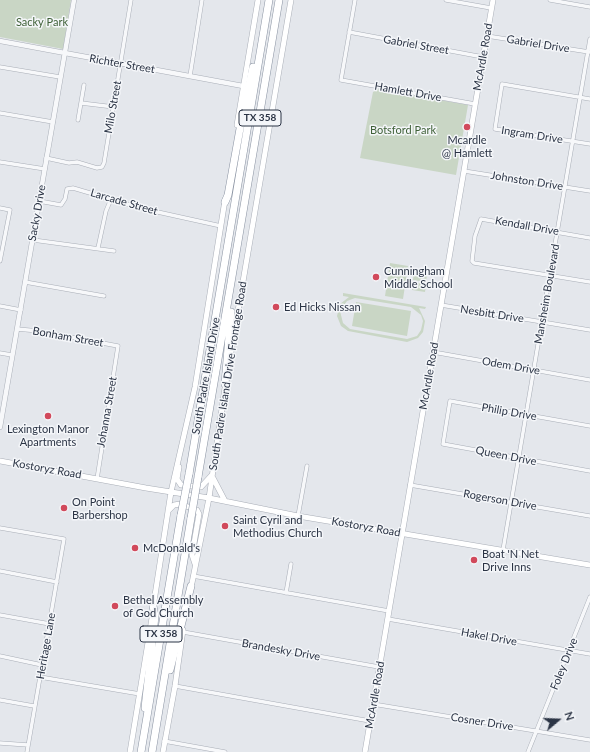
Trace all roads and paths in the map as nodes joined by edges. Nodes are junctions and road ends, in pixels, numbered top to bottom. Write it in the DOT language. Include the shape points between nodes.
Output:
graph roads {
  1 [pos="74,0"];
  2 [pos="131,0"];
  3 [pos="202,0"];
  4 [pos="258,0"];
  5 [pos="269,0"];
  6 [pos="279,0"];
  7 [pos="291,0"];
  8 [pos="355,0"];
  9 [pos="446,0"];
  10 [pos="493,0"];
  11 [pos="550,0"];
  12 [pos="590,7"];
  13 [pos="491,8"];
  14 [pos="349,32"];
  15 [pos="487,36"];
  16 [pos="590,39"];
  17 [pos="0,41"];
  18 [pos="260,52"];
  19 [pos="589,52"];
  20 [pos="64,53"];
  21 [pos="483,57"];
  22 [pos="121,63"];
  23 [pos="0,67"];
  24 [pos="190,76"];
  25 [pos="60,77"];
  26 [pos="84,86"];
  27 [pos="243,86"];
  28 [pos="580,97"];
  29 [pos="590,99"];
  30 [pos="81,103"];
  31 [pos="475,104"];
  32 [pos="114,107"];
  33 [pos="0,113"];
  34 [pos="78,120"];
  35 [pos="53,122"];
  36 [pos="573,141"];
  37 [pos="590,144"];
  38 [pos="46,158"];
  39 [pos="0,162"];
  40 [pos="45,169"];
  41 [pos="464,171"];
  42 [pos="565,187"];
  43 [pos="590,191"];
  44 [pos="111,199"];
  45 [pos="38,201"];
  46 [pos="225,202"];
  47 [pos="0,208"];
  48 [pos="221,226"];
  49 [pos="557,231"];
  50 [pos="240,235"];
  51 [pos="590,238"];
  52 [pos="32,240"];
  53 [pos="98,248"];
  54 [pos="114,251"];
  55 [pos="0,261"];
  56 [pos="550,277"];
  57 [pos="25,282"];
  58 [pos="590,282"];
  59 [pos="104,296"];
  60 [pos="441,305"];
  61 [pos="0,306"];
  62 [pos="20,310"];
  63 [pos="542,322"];
  64 [pos="17,329"];
  65 [pos="590,330"];
  66 [pos="118,346"];
  67 [pos="433,352"];
  68 [pos="0,353"];
  69 [pos="12,355"];
  70 [pos="534,370"];
  71 [pos="590,380"];
  72 [pos="225,384"];
  73 [pos="2,403"];
  74 [pos="526,415"];
  75 [pos="446,422"];
  76 [pos="590,426"];
  77 [pos="0,427"];
  78 [pos="184,430"];
  79 [pos="519,458"];
  80 [pos="0,461"];
  81 [pos="307,466"];
  82 [pos="590,471"];
  83 [pos="212,475"];
  84 [pos="97,479"];
  85 [pos="410,485"];
  86 [pos="171,492"];
  87 [pos="209,498"];
  88 [pos="225,501"];
  89 [pos="512,501"];
  90 [pos="168,512"];
  91 [pos="298,516"];
  92 [pos="590,516"];
  93 [pos="0,528"];
  94 [pos="402,533"];
  95 [pos="503,550"];
  96 [pos="290,564"];
  97 [pos="195,565"];
  98 [pos="590,565"];
  99 [pos="0,571"];
  100 [pos="193,576"];
  101 [pos="58,582"];
  102 [pos="191,586"];
  103 [pos="286,593"];
  104 [pos="590,597"];
  105 [pos="154,606"];
  106 [pos="389,611"];
  107 [pos="0,615"];
  108 [pos="388,619"];
  109 [pos="50,624"];
  110 [pos="183,632"];
  111 [pos="569,651"];
  112 [pos="590,654"];
  113 [pos="0,656"];
  114 [pos="42,665"];
  115 [pos="379,667"];
  116 [pos="40,677"];
  117 [pos="175,686"];
  118 [pos="140,694"];
  119 [pos="0,700"];
  120 [pos="373,704"];
  121 [pos="34,706"];
  122 [pos="158,716"];
  123 [pos="370,721"];
  124 [pos="537,731"];
  125 [pos="590,740"];
  126 [pos="164,741"];
  127 [pos="0,743"];
  128 [pos="28,745"];
  129 [pos="27,752"];
  130 [pos="130,752"];
  131 [pos="141,752"];
  132 [pos="152,752"];
  133 [pos="162,752"];
  134 [pos="225,752"];
  135 [pos="365,752"];
  136 [pos="528,752"];
  1 -- 20 [label="street, Sacky Drive"];
  2 -- 22 [label="street, Milo Street"];
  3 -- 24 [label="street"];
  4 -- 27 [label="main road"];
  5 -- 18 [label="highway, South Padre Island Drive / TX 358"];
  6 -- 50 [label="highway, South Padre Island Drive / TX 358"];
  7 -- 72 [label="main road, South Padre Island Drive Frontage Road"];
  8 -- 14 [label="street"];
  9 -- 13 [label="street"];
  10 -- 13 [label="main road, McArdle Road"];
  11 -- 12 [label="street"];
  13 -- 15 [label="main road, McArdle Road"];
  14 -- 21 [label="street, Gabriel Street"];
  14 -- 31 [label="street, Hamlett Drive" via="341,80"];
  15 -- 19 [label="street, Gabriel Drive"];
  15 -- 21 [label="main road, McArdle Road"];
  16 -- 19 [label="street, Mansheim Boulevard"];
  17 -- 20 [label="street, Richter Street"];
  18 -- 46 [label="highway" via="248,85"];
  18 -- 131 [label="highway, South Padre Island Drive / TX 358, bridge"];
  19 -- 28 [label="street, Mansheim Boulevard"];
  20 -- 22 [label="street, Richter Street"];
  20 -- 25 [label="street, Sacky Drive"];
  21 -- 31 [label="main road, McArdle Road"];
  22 -- 24 [label="street, Richter Street"];
  22 -- 32 [label="street, Milo Street"];
  23 -- 25 [label="street"];
  24 -- 27 [label="street, Richter Street"];
  25 -- 35 [label="street, Sacky Drive"];
  26 -- 30 [label="street"];
  27 -- 46 [label="main road"];
  28 -- 29 [label="street"];
  28 -- 36 [label="street, Mansheim Boulevard"];
  28 -- 36 [label="street, Ingram Drive" via="502,84 498,108 496,129"];
  30 -- 32 [label="street"];
  30 -- 34 [label="street"];
  31 -- 41 [label="main road, McArdle Road"];
  32 -- 38 [label="street, Milo Street" via="102,167"];
  33 -- 35 [label="street"];
  35 -- 38 [label="street, Sacky Drive"];
  36 -- 37 [label="street, Ingram Drive"];
  36 -- 42 [label="street, Mansheim Boulevard"];
  38 -- 40 [label="street, Sacky Drive"];
  39 -- 40 [label="street"];
  40 -- 45 [label="street, Sacky Drive"];
  41 -- 42 [label="street, Johnston Drive"];
  41 -- 60 [label="main road, McArdle Road"];
  42 -- 43 [label="street, Johnston Drive"];
  42 -- 49 [label="street, Mansheim Boulevard"];
  44 -- 45 [label="street, Larcade Street" via="69,188 61,205"];
  44 -- 48 [label="street, Larcade Street"];
  44 -- 53 [label="street"];
  45 -- 52 [label="street, Sacky Drive"];
  46 -- 48 [label="main road"];
  47 -- 55 [label="street" via="10,210"];
  48 -- 78 [label="main road" via="194,387"];
  49 -- 51 [label="street, Kendall Drive"];
  49 -- 56 [label="street, Mansheim Boulevard"];
  49 -- 56 [label="street, Kendall Drive" via="481,219 475,236 473,262"];
  50 -- 72 [label="highway"];
  50 -- 122 [label="highway, South Padre Island Drive / TX 358, bridge"];
  52 -- 53 [label="street"];
  52 -- 57 [label="street, Sacky Drive"];
  53 -- 54 [label="street"];
  56 -- 58 [label="street"];
  56 -- 63 [label="street, Mansheim Boulevard"];
  57 -- 59 [label="street"];
  57 -- 62 [label="street, Sacky Drive"];
  60 -- 63 [label="street, Nesbitt Drive"];
  60 -- 67 [label="main road, McArdle Road"];
  61 -- 62 [label="street"];
  62 -- 64 [label="street, Sacky Drive"];
  63 -- 65 [label="street, Nesbitt Drive"];
  63 -- 70 [label="street, Mansheim Boulevard"];
  64 -- 66 [label="street, Bonham Street"];
  64 -- 69 [label="street, Sacky Drive"];
  66 -- 84 [label="street, Johanna Street"];
  67 -- 70 [label="street, Odem Drive"];
  67 -- 85 [label="main road, McArdle Road"];
  68 -- 69 [label="street"];
  69 -- 73 [label="street, Sacky Drive"];
  70 -- 71 [label="street, Odem Drive"];
  70 -- 74 [label="street, Mansheim Boulevard"];
  72 -- 83 [label="main road, South Padre Island Drive Frontage Road"];
  73 -- 77 [label="street, Sacky Drive"];
  74 -- 75 [label="street, Philip Drive" via="450,401"];
  74 -- 76 [label="street, Philip Drive"];
  74 -- 79 [label="street, Mansheim Boulevard"];
  75 -- 79 [label="street, Queen Drive" via="443,444"];
  78 -- 83 [label="main road" via="177,479 181,485 201,487"];
  78 -- 86 [label="main road"];
  79 -- 82 [label="street, Queen Drive"];
  79 -- 89 [label="street, Mansheim Boulevard"];
  80 -- 84 [label="main road, Kostoryz Road"];
  81 -- 91 [label="street"];
  83 -- 87 [label="main road, South Padre Island Drive Frontage Road"];
  83 -- 88 [label="main road"];
  84 -- 86 [label="main road, Kostoryz Road"];
  85 -- 89 [label="street, Rogerson Drive"];
  85 -- 94 [label="main road, McArdle Road"];
  86 -- 87 [label="main road, Kostoryz Road"];
  86 -- 90 [label="main road"];
  87 -- 88 [label="main road, Kostoryz Road"];
  87 -- 97 [label="main road, South Padre Island Drive Frontage Road"];
  88 -- 91 [label="main road, Kostoryz Road"];
  89 -- 92 [label="street, Rogerson Drive"];
  89 -- 95 [label="street, Mansheim Boulevard"];
  90 -- 97 [label="main road" via="180,504 197,510 199,514 192,555"];
  90 -- 105 [label="main road"];
  91 -- 94 [label="main road, Kostoryz Road"];
  93 -- 101 [label="street, Heritage Lane" via="64,539"];
  94 -- 95 [label="main road, Kostoryz Road"];
  94 -- 106 [label="main road, McArdle Road"];
  95 -- 98 [label="main road, Kostoryz Road"];
  96 -- 103 [label="street"];
  97 -- 100 [label="main road, South Padre Island Drive Frontage Road"];
  99 -- 101 [label="street"];
  100 -- 102 [label="main road, South Padre Island Drive Frontage Road"];
  100 -- 103 [label="street"];
  101 -- 109 [label="street, Heritage Lane"];
  102 -- 110 [label="main road, South Padre Island Drive Frontage Road"];
  102 -- 122 [label="highway"];
  103 -- 106 [label="street"];
  104 -- 111 [label="street, Foley Drive"];
  105 -- 118 [label="main road"];
  105 -- 131 [label="highway"];
  106 -- 108 [label="main road, McArdle Road"];
  107 -- 109 [label="street"];
  108 -- 111 [label="street, Hakel Drive"];
  108 -- 115 [label="main road, McArdle Road"];
  109 -- 114 [label="street, Heritage Lane"];
  110 -- 115 [label="street, Brandesky Drive"];
  110 -- 117 [label="main road, South Padre Island Drive Frontage Road"];
  111 -- 112 [label="street, Hakel Drive"];
  111 -- 124 [label="street, Foley Drive"];
  113 -- 114 [label="street"];
  114 -- 116 [label="street, Heritage Lane"];
  115 -- 120 [label="main road, McArdle Road"];
  116 -- 118 [label="street"];
  116 -- 121 [label="street, Heritage Lane"];
  117 -- 123 [label="street"];
  117 -- 126 [label="main road, South Padre Island Drive Frontage Road"];
  118 -- 130 [label="main road"];
  119 -- 121 [label="street"];
  120 -- 123 [label="main road, McArdle Road"];
  120 -- 124 [label="street, Cosner Drive"];
  121 -- 128 [label="street, Heritage Lane"];
  122 -- 132 [label="highway, South Padre Island Drive / TX 358"];
  123 -- 135 [label="main road, McArdle Road"];
  124 -- 125 [label="street, Cosner Drive"];
  124 -- 136 [label="street, Foley Drive"];
  126 -- 133 [label="main road, South Padre Island Drive Frontage Road"];
  126 -- 134 [label="street"];
  127 -- 128 [label="street"];
  128 -- 129 [label="street, Heritage Lane"];
}
